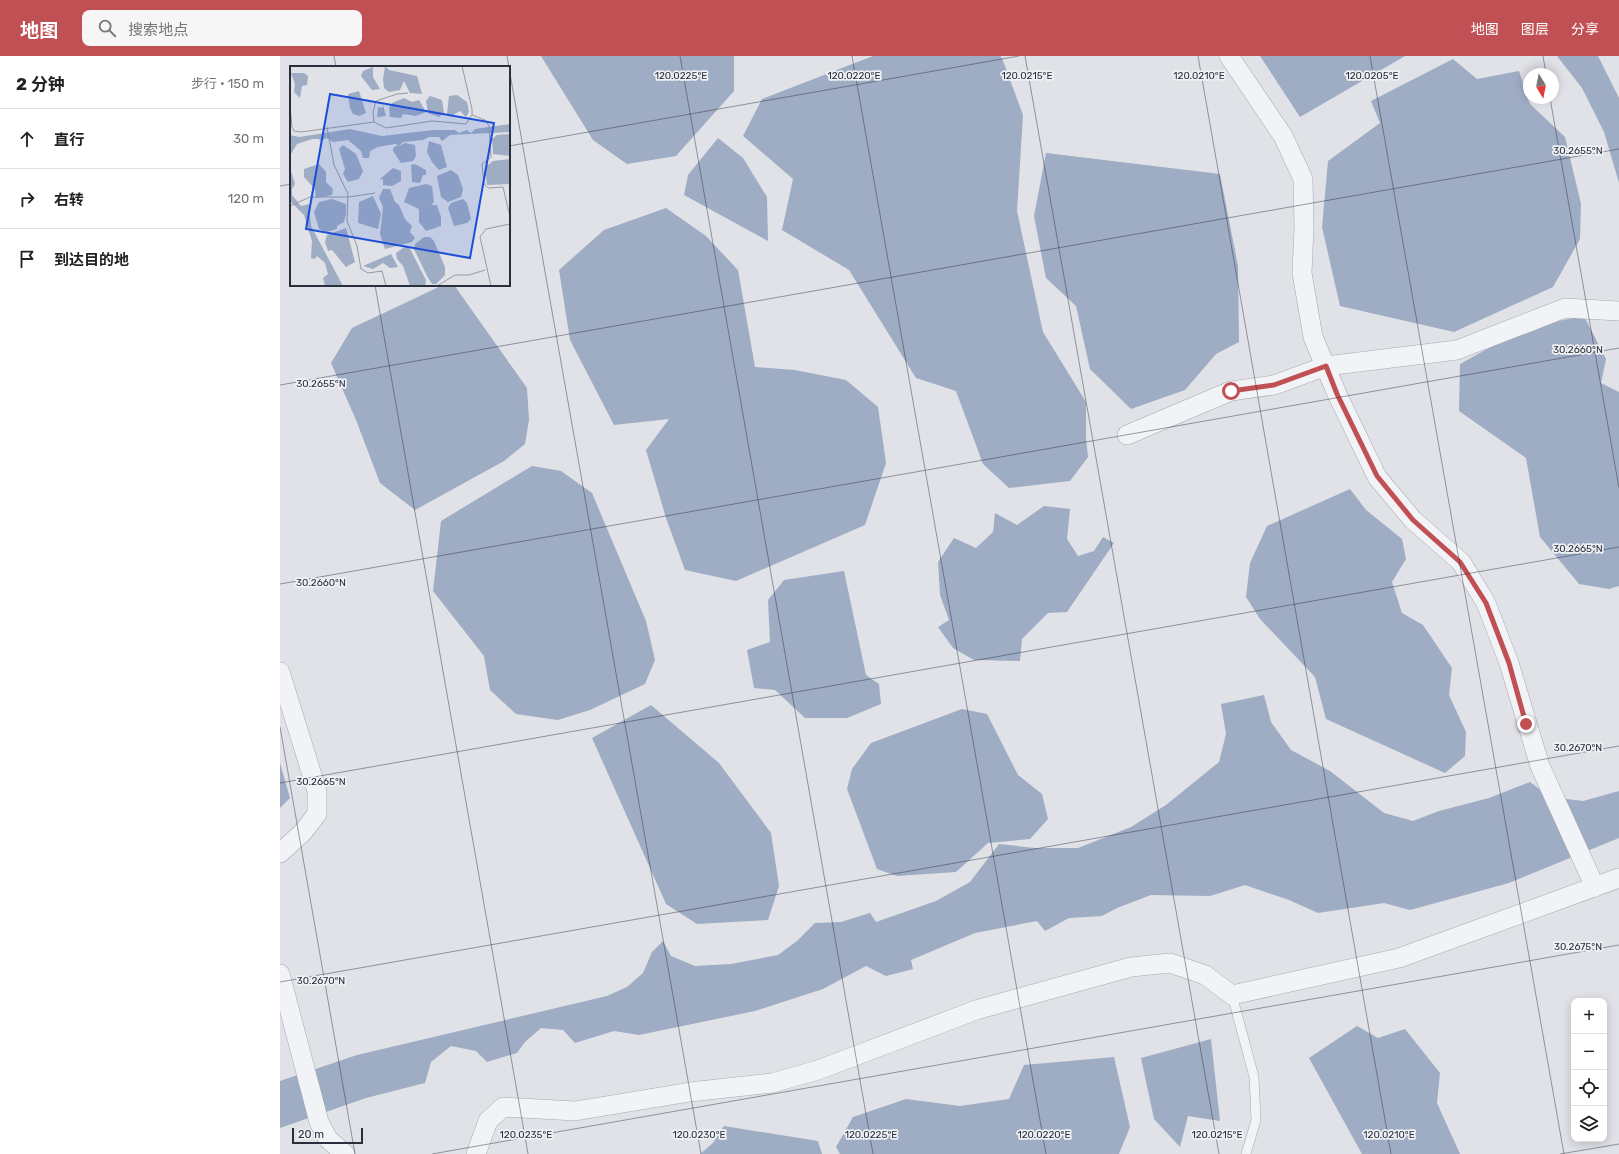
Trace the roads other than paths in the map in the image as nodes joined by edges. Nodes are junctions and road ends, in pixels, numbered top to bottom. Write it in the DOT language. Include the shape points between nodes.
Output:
graph roads {
  1 [pos="1229,56"];
  2 [pos="1619,310"];
  3 [pos="1326,366"];
  4 [pos="1127,435"];
  5 [pos="280,672"];
  6 [pos="280,853"];
  7 [pos="1619,878"];
  8 [pos="1596,887"];
  9 [pos="280,974"];
  10 [pos="1232,996"];
  11 [pos="345,1154"];
  12 [pos="476,1154"];
  13 [pos="1246,1154"];
  1 -- 3 [label="street" via="1283,136 1303,179 1302,273 1313,337"];
  2 -- 3 [label="street" via="1565,308 1457,350"];
  3 -- 4 [label="street" via="1274,385 1231,391"];
  3 -- 8 [label="street" via="1377,476 1413,520 1460,562 1486,603 1509,663 1540,766"];
  5 -- 6 [label="street" via="317,791 317,814 303,832"];
  7 -- 8 [label="street"];
  8 -- 10 [label="street" via="1399,958"];
  9 -- 11 [label="street" via="319,1122 328,1139"];
  10 -- 12 [label="street" via="1205,976 1170,963 1131,968 976,1010 818,1070 772,1083 690,1092 575,1110 503,1107 488,1121"];
  10 -- 13 [label="lane" via="1254,1077 1256,1120"];
}
